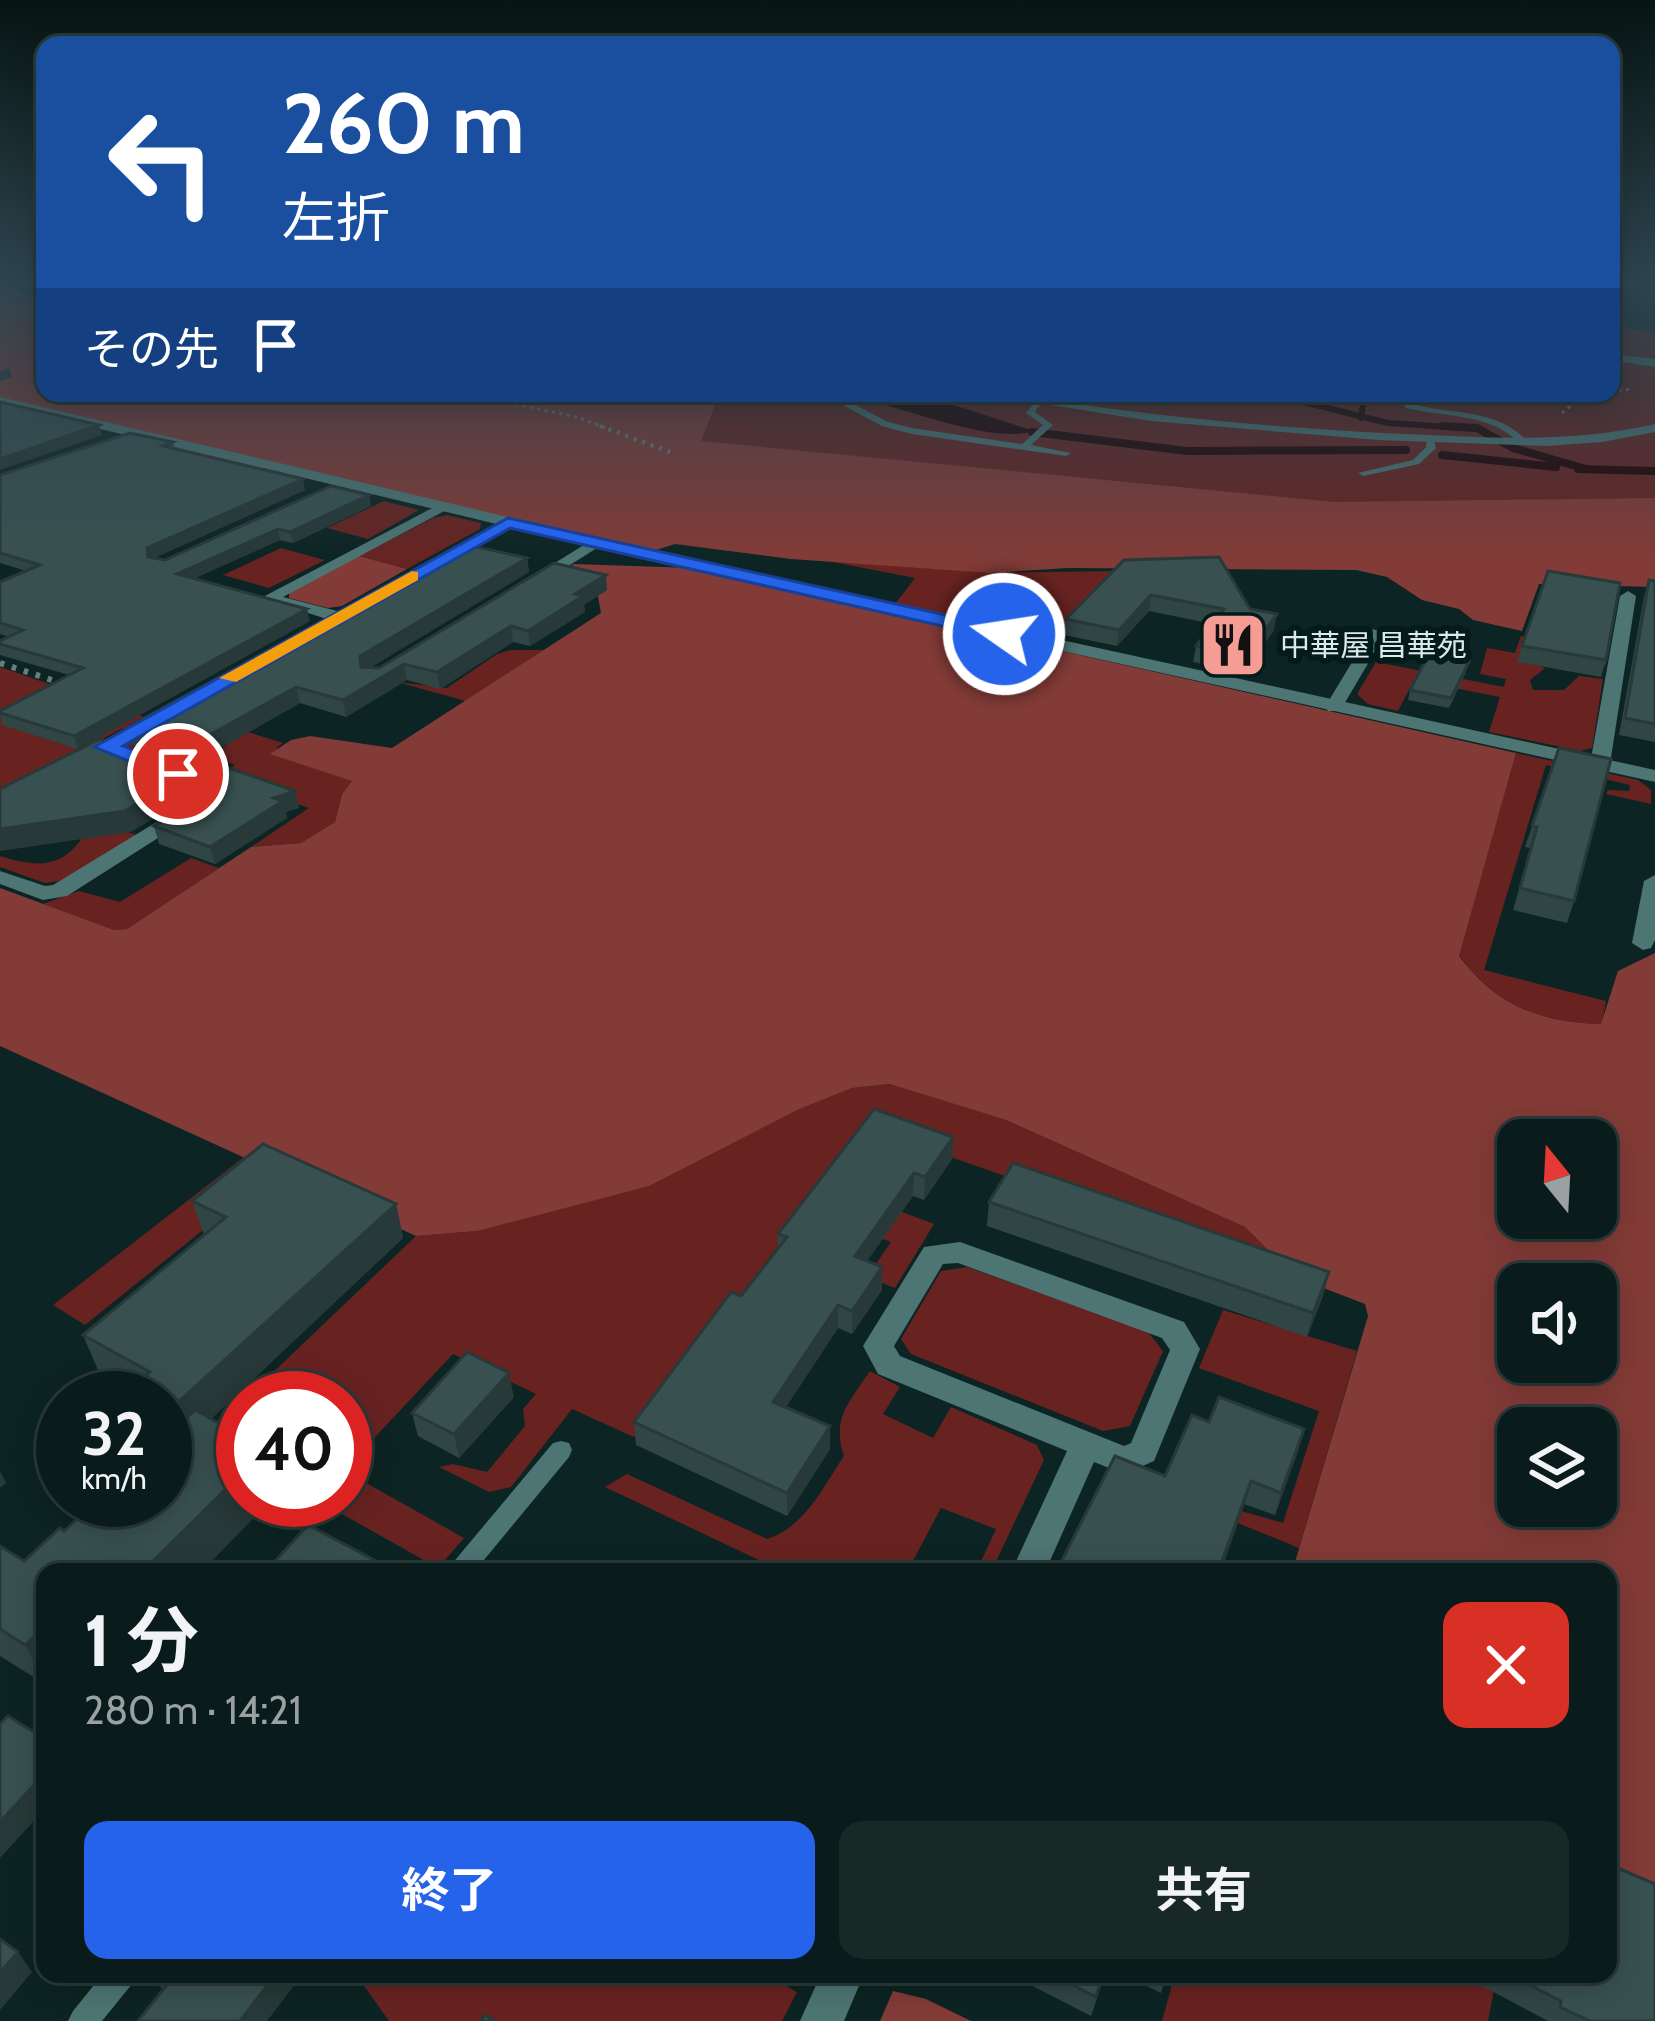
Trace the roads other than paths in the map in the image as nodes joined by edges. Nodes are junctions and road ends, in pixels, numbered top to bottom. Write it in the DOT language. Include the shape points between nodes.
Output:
graph roads {
  1 [pos="0,401"];
  2 [pos="843,402"];
  3 [pos="1031,402"];
  4 [pos="1407,402"];
  5 [pos="1037,403"];
  6 [pos="1655,428"];
  7 [pos="130,434"];
  8 [pos="1430,439"];
  9 [pos="111,441"];
  10 [pos="1522,441"];
  11 [pos="1031,442"];
  12 [pos="1066,453"];
  13 [pos="1363,472"];
  14 [pos="341,483"];
  15 [pos="321,492"];
  16 [pos="443,508"];
  17 [pos="508,523"];
  18 [pos="597,543"];
  19 [pos="433,565"];
  20 [pos="516,592"];
  21 [pos="1628,596"];
  22 [pos="358,607"];
  23 [pos="339,617"];
  24 [pos="319,628"];
  25 [pos="1378,633"];
  26 [pos="180,705"];
  27 [pos="1334,706"];
  28 [pos="105,747"];
  29 [pos="127,755"];
  30 [pos="149,763"];
  31 [pos="1600,764"];
  32 [pos="70,766"];
  33 [pos="1655,776"];
  34 [pos="0,877"];
  35 [pos="1655,881"];
  36 [pos="1643,943"];
  37 [pos="1086,1445"];
  38 [pos="561,1450"];
  39 [pos="467,1563"];
  40 [pos="1032,1563"];
  41 [pos="115,1983"];
  42 [pos="839,1983"];
  43 [pos="83,2021"];
  44 [pos="821,2021"];
  1 -- 7 [label="street"];
  2 -- 11 [label="lane" via="912,431"];
  3 -- 5 [label="street"];
  4 -- 10 [label="lane" via="1496,421"];
  5 -- 8 [label="street" via="1231,427"];
  5 -- 11 [label="lane" via="1030,413 1049,425"];
  6 -- 10 [label="street"];
  7 -- 9 [label="street"];
  7 -- 14 [label="street"];
  8 -- 10 [label="street"];
  8 -- 13 [label="lane" via="1416,462"];
  11 -- 12 [label="lane"];
  14 -- 15 [label="street"];
  14 -- 16 [label="street"];
  16 -- 17 [label="street"];
  16 -- 23 [label="street" via="269,598"];
  17 -- 18 [label="street"];
  17 -- 19 [label="street"];
  18 -- 20 [label="street"];
  18 -- 27 [label="street"];
  21 -- 31 [label="street"];
  22 -- 23 [label="street"];
  23 -- 24 [label="street"];
  25 -- 27 [label="street"];
  26 -- 28 [label="street"];
  27 -- 31 [label="street"];
  28 -- 29 [label="street"];
  28 -- 32 [label="street"];
  30 -- 34 [label="street" via="217,794 59,891"];
  31 -- 33 [label="street"];
  35 -- 36 [label="street"];
  37 -- 37 [label="street" via="889,1365 878,1346 934,1254 960,1252 1173,1330 1185,1349 1143,1452 1124,1460"];
  37 -- 40 [label="street"];
  38 -- 39 [label="lane"];
  41 -- 43 [label="lane"];
  42 -- 44 [label="street"];
}
